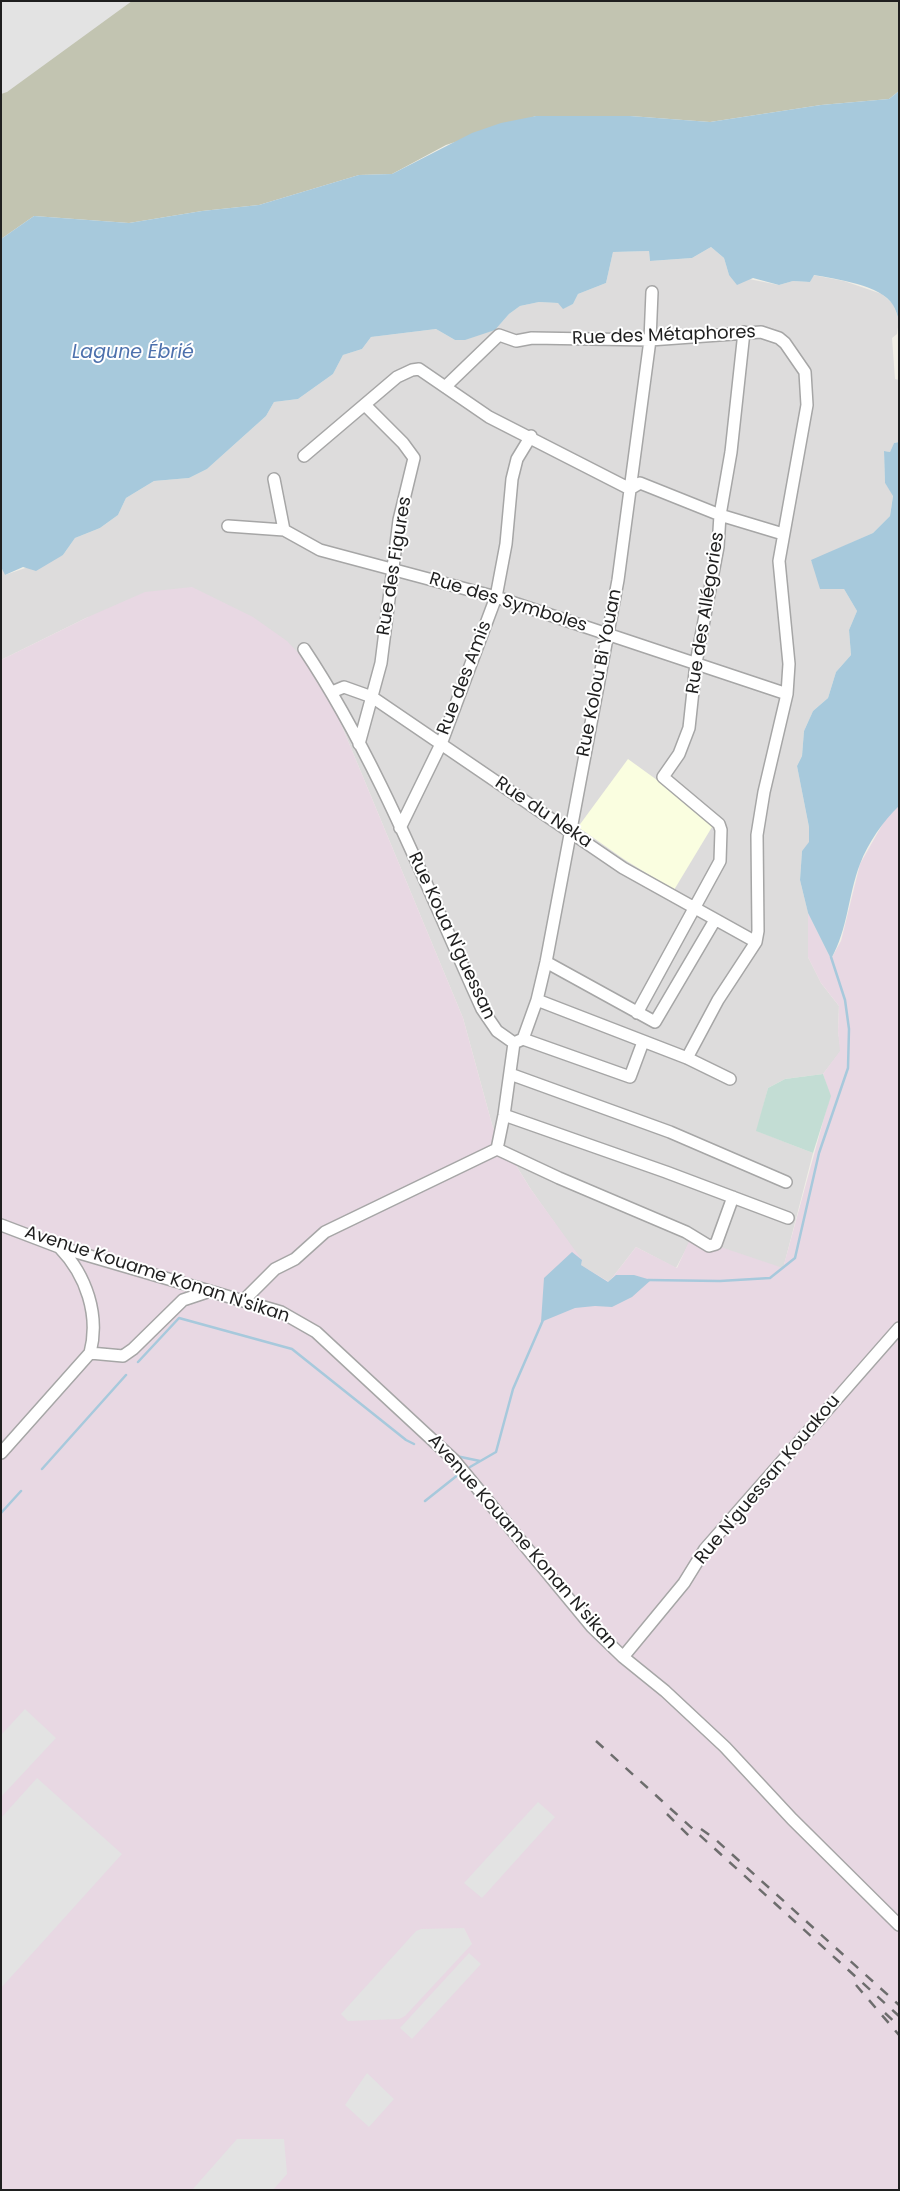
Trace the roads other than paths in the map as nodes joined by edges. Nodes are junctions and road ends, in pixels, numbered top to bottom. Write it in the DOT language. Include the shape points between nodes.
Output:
graph roads {
  1 [pos="652,292"];
  2 [pos="744,332"];
  3 [pos="650,340"];
  4 [pos="445,386"];
  5 [pos="364,405"];
  6 [pos="531,436"];
  7 [pos="304,456"];
  8 [pos="274,480"];
  9 [pos="630,488"];
  10 [pos="720,515"];
  11 [pos="228,526"];
  12 [pos="284,530"];
  13 [pos="782,534"];
  14 [pos="393,568"];
  15 [pos="496,597"];
  16 [pos="607,633"];
  17 [pos="304,649"];
  18 [pos="696,663"];
  19 [pos="332,692"];
  20 [pos="787,694"];
  21 [pos="372,697"];
  22 [pos="359,744"];
  23 [pos="440,744"];
  24 [pos="400,828"];
  25 [pos="571,832"];
  26 [pos="696,908"];
  27 [pos="714,920"];
  28 [pos="756,942"];
  29 [pos="546,962"];
  30 [pos="537,1000"];
  31 [pos="637,1013"];
  32 [pos="518,1041"];
  33 [pos="643,1042"];
  34 [pos="687,1058"];
  35 [pos="510,1074"];
  36 [pos="730,1079"];
  37 [pos="504,1115"];
  38 [pos="497,1149"];
  39 [pos="786,1182"];
  40 [pos="734,1197"];
  41 [pos="788,1218"];
  42 [pos="1,1225"];
  43 [pos="59,1247"];
  44 [pos="209,1292"];
  45 [pos="243,1301"];
  46 [pos="899,1328"];
  47 [pos="90,1353"];
  48 [pos="1,1453"];
  49 [pos="623,1657"];
  50 [pos="899,1925"];
  1 -- 3 [label="street, Rue Kolou Bi Youan"];
  2 -- 3 [label="street, Rue des Métaphores"];
  2 -- 10 [label="street, Rue des Allégories" via="731,452"];
  2 -- 13 [label="street, Rue des Métaphores" via="761,332 779,338 805,372 807,405"];
  3 -- 4 [label="street, Rue des Métaphores" via="532,338 516,341 499,335"];
  3 -- 9 [label="street, Rue Kolou Bi Youan"];
  4 -- 5 [label="street" via="419,370 412,370 397,377"];
  4 -- 6 [label="street" via="489,417"];
  5 -- 7 [label="street"];
  5 -- 14 [label="street, Rue des Figures" via="414,458"];
  6 -- 9 [label="street"];
  6 -- 15 [label="street, Rue des Amis" via="518,459 512,479 506,544"];
  8 -- 12 [label="street"];
  9 -- 10 [label="street" via="640,483"];
  9 -- 16 [label="street, Rue Kolou Bi Youan" via="618,580"];
  10 -- 13 [label="street"];
  10 -- 18 [label="street, Rue des Allégories" via="718,547"];
  11 -- 12 [label="street, Rue des Symboles"];
  12 -- 14 [label="street, Rue des Symboles" via="320,550"];
  13 -- 20 [label="street, Rue des Métaphores" via="779,561 789,664"];
  14 -- 15 [label="street, Rue des Symboles"];
  14 -- 21 [label="street, Rue des Figures"];
  15 -- 16 [label="street, Rue des Symboles"];
  15 -- 23 [label="street, Rue des Amis"];
  16 -- 18 [label="street, Rue des Symboles"];
  16 -- 25 [label="street, Rue Kolou Bi Youan"];
  17 -- 19 [label="street, Rue Koua N'guessan"];
  18 -- 20 [label="street, Rue des Symboles"];
  18 -- 26 [label="street, Rue des Allégories" via="689,728 679,754 663,777 722,830 720,861"];
  19 -- 21 [label="street, Rue du Neka" via="344,687"];
  19 -- 22 [label="street, Rue Koua N'guessan"];
  20 -- 28 [label="street, Rue des Métaphores" via="757,834"];
  21 -- 22 [label="street, Rue des Figures"];
  21 -- 23 [label="street, Rue du Neka"];
  22 -- 24 [label="street, Rue Koua N'guessan"];
  23 -- 24 [label="street, Rue des Amis"];
  23 -- 25 [label="street, Rue du Neka"];
  24 -- 32 [label="street, Rue Koua N'guessan" via="482,1009 497,1031"];
  25 -- 26 [label="street, Rue du Neka" via="623,868"];
  25 -- 29 [label="street, Rue Kolou Bi Youan"];
  26 -- 27 [label="street, Rue du Neka"];
  26 -- 31 [label="street"];
  27 -- 28 [label="street, Rue du Neka"];
  27 -- 31 [label="street" via="658,1019 653,1022"];
  28 -- 34 [label="street, Rue des Métaphores" via="718,1000"];
  29 -- 30 [label="street, Rue Kolou Bi Youan"];
  29 -- 31 [label="street"];
  30 -- 32 [label="street, Rue Kolou Bi Youan"];
  30 -- 33 [label="street"];
  32 -- 33 [label="street, Rue Koua N'guessan" via="630,1077"];
  32 -- 35 [label="street"];
  33 -- 34 [label="street"];
  34 -- 36 [label="street"];
  35 -- 37 [label="street"];
  35 -- 39 [label="street" via="670,1132"];
  37 -- 38 [label="street"];
  37 -- 40 [label="street"];
  38 -- 40 [label="street" via="686,1232 709,1246 716,1244"];
  38 -- 45 [label="street" via="325,1232 295,1259 275,1269"];
  40 -- 41 [label="street"];
  42 -- 43 [label="street, Avenue Kouame Konan N'sikan"];
  43 -- 44 [label="street, Avenue Kouame Konan N'sikan"];
  43 -- 47 [label="street" via="78,1271 92,1309"];
  44 -- 45 [label="street, Avenue Kouame Konan N'sikan"];
  44 -- 47 [label="street" via="183,1300 123,1356"];
  45 -- 49 [label="street, Avenue Kouame Konan N'sikan" via="281,1312 316,1332 389,1398 454,1460 592,1627"];
  46 -- 49 [label="street, Rue N'guessan Kouakou" via="705,1549 684,1583"];
  47 -- 48 [label="street"];
  49 -- 50 [label="street, Avenue Kouame Konan N'sikan" via="725,1747"];
}
